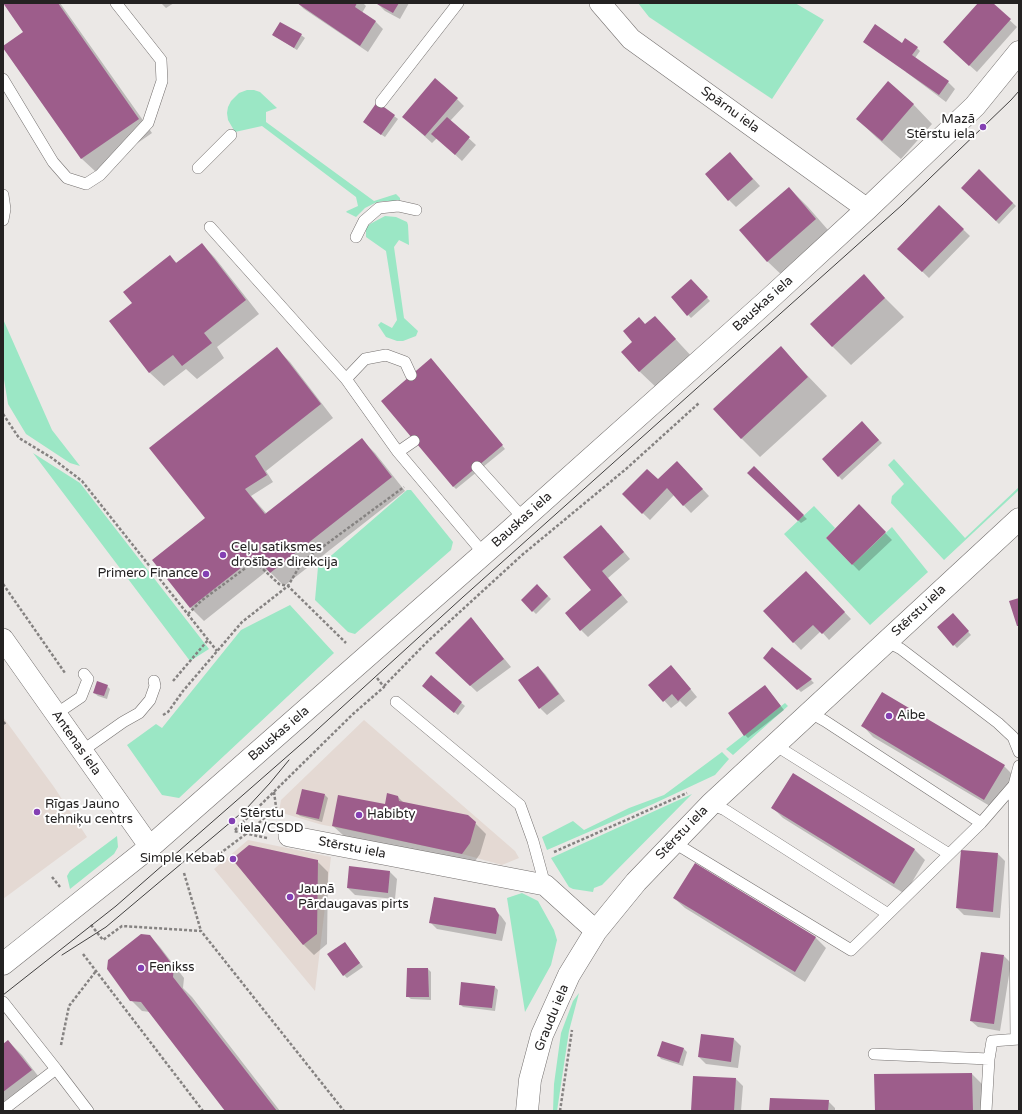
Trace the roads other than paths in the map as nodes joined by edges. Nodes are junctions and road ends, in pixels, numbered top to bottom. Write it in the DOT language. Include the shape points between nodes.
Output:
graph roads {
  1 [pos="116,3"];
  2 [pos="458,3"];
  3 [pos="600,3"];
  4 [pos="1019,52"];
  5 [pos="3,80"];
  6 [pos="381,102"];
  7 [pos="231,135"];
  8 [pos="198,168"];
  9 [pos="3,195"];
  10 [pos="867,209"];
  11 [pos="416,210"];
  12 [pos="3,220"];
  13 [pos="210,227"];
  14 [pos="356,237"];
  15 [pos="412,375"];
  16 [pos="346,379"];
  17 [pos="414,441"];
  18 [pos="398,452"];
  19 [pos="477,467"];
  20 [pos="523,518"];
  21 [pos="1019,519"];
  22 [pos="484,554"];
  23 [pos="3,639"];
  24 [pos="886,641"];
  25 [pos="84,674"];
  26 [pos="154,681"];
  27 [pos="396,702"];
  28 [pos="809,712"];
  29 [pos="56,714"];
  30 [pos="775,744"];
  31 [pos="82,751"];
  32 [pos="1019,752"];
  33 [pos="1019,766"];
  34 [pos="1014,785"];
  35 [pos="711,804"];
  36 [pos="981,823"];
  37 [pos="289,836"];
  38 [pos="673,842"];
  39 [pos="150,847"];
  40 [pos="949,854"];
  41 [pos="545,885"];
  42 [pos="888,914"];
  43 [pos="596,931"];
  44 [pos="3,964"];
  45 [pos="3,1002"];
  46 [pos="1018,1039"];
  47 [pos="874,1054"];
  48 [pos="989,1059"];
  49 [pos="56,1069"];
  50 [pos="3,1110"];
  51 [pos="88,1111"];
  52 [pos="527,1111"];
  53 [pos="986,1111"];
  1 -- 5 [label="lane" via="161,60 162,81 148,123 100,176 86,184 67,178 53,162"];
  2 -- 6 [label="lane"];
  3 -- 10 [label="street, Spārnu iela" via="631,39"];
  4 -- 10 [label="street, Bauskas iela" via="975,106"];
  7 -- 8 [label="lane"];
  9 -- 12 [label="lane"];
  10 -- 20 [label="street, Bauskas iela"];
  11 -- 14 [label="lane" via="398,206 379,208 364,220"];
  13 -- 16 [label="lane"];
  15 -- 16 [label="lane" via="405,362 386,354 365,359"];
  16 -- 18 [label="lane"];
  17 -- 18 [label="lane"];
  18 -- 22 [label="lane"];
  19 -- 20 [label="lane"];
  20 -- 22 [label="street, Bauskas iela"];
  21 -- 24 [label="street, Stērstu iela"];
  22 -- 39 [label="street, Bauskas iela" via="369,669"];
  23 -- 29 [label="street, Antenas iela"];
  24 -- 28 [label="street, Stērstu iela"];
  24 -- 32 [label="lane" via="901,649 998,723 1013,737"];
  25 -- 29 [label="lane" via="88,679 82,697"];
  26 -- 31 [label="lane" via="155,686 150,700 139,713"];
  27 -- 41 [label="lane" via="520,805"];
  28 -- 30 [label="street, Stērstu iela"];
  28 -- 36 [label="lane"];
  29 -- 31 [label="street, Antenas iela"];
  30 -- 35 [label="street, Stērstu iela"];
  30 -- 40 [label="lane"];
  31 -- 39 [label="street, Antenas iela"];
  33 -- 34 [label="lane"];
  34 -- 36 [label="lane"];
  34 -- 46 [label="lane"];
  35 -- 38 [label="street, Stērstu iela"];
  35 -- 42 [label="lane"];
  36 -- 40 [label="lane"];
  37 -- 41 [label="street, Stērstu iela"];
  38 -- 42 [label="lane" via="852,950"];
  38 -- 43 [label="street, Stērstu iela"];
  39 -- 44 [label="street, Bauskas iela"];
  40 -- 42 [label="lane"];
  41 -- 43 [label="street"];
  43 -- 52 [label="street, Graudu iela" via="569,975 542,1035 530,1080"];
  45 -- 49 [label="lane"];
  46 -- 48 [label="lane" via="992,1041"];
  47 -- 48 [label="lane"];
  48 -- 53 [label="lane"];
  49 -- 50 [label="lane"];
  49 -- 51 [label="lane"];
}
